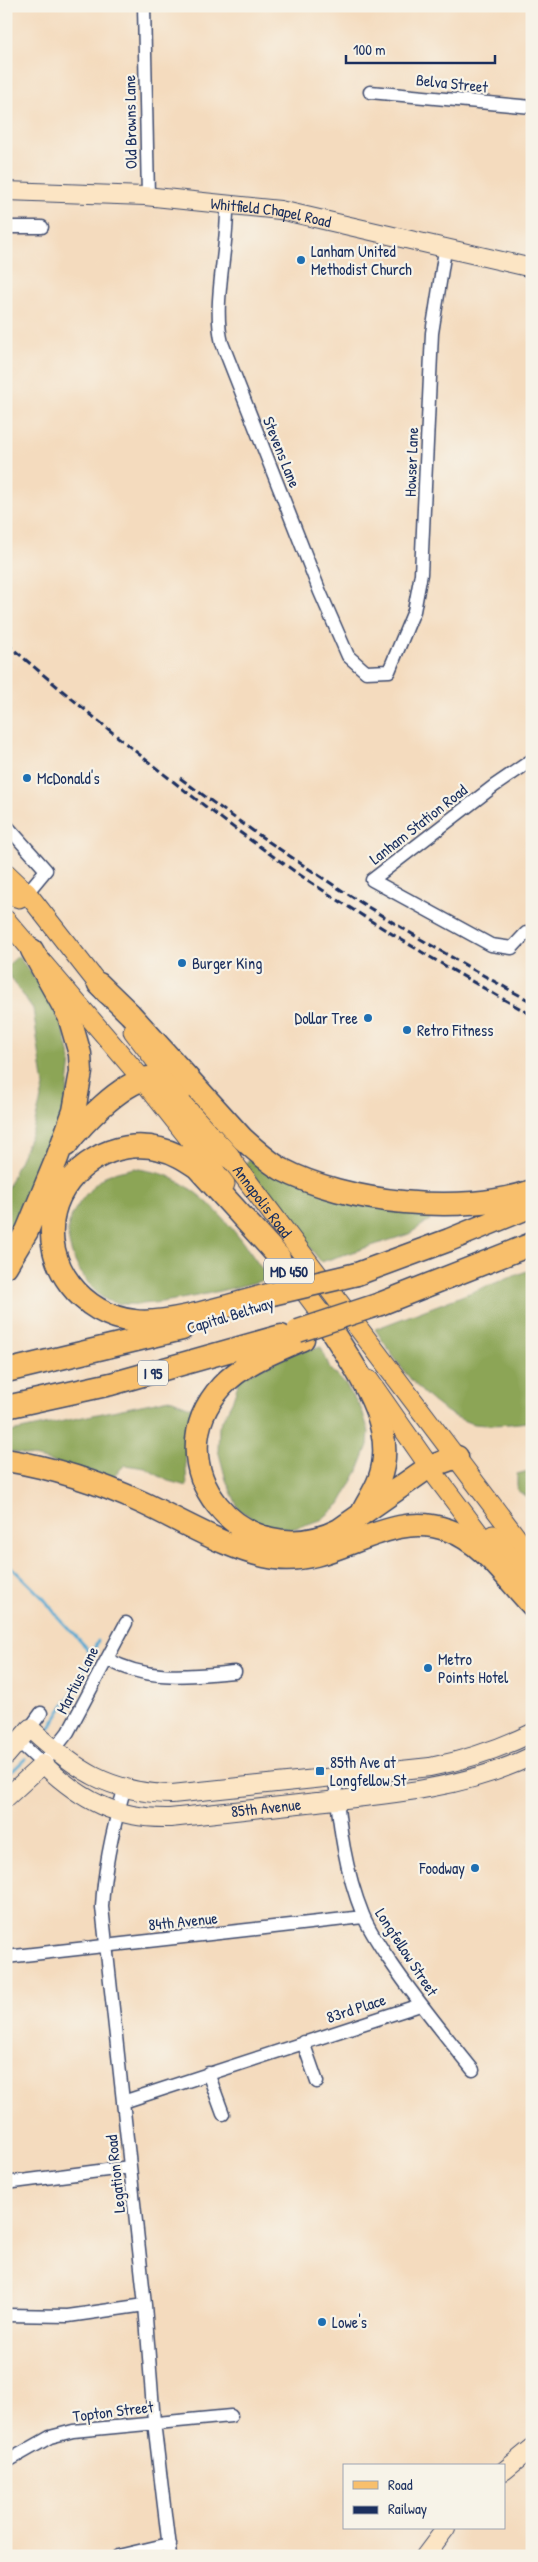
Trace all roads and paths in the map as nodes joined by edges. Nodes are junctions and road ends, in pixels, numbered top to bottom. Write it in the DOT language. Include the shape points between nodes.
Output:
graph roads {
  1 [pos="144,6"];
  2 [pos="370,92"];
  3 [pos="532,107"];
  4 [pos="6,191"];
  5 [pos="148,196"];
  6 [pos="227,206"];
  7 [pos="6,227"];
  8 [pos="42,227"];
  9 [pos="445,250"];
  10 [pos="532,268"];
  11 [pos="389,671"];
  12 [pos="532,760"];
  13 [pos="6,825"];
  14 [pos="6,872"];
  15 [pos="27,893"];
  16 [pos="6,894"];
  17 [pos="6,920"];
  18 [pos="526,932"];
  19 [pos="19,940"];
  20 [pos="99,984"];
  21 [pos="142,1080"];
  22 [pos="229,1157"];
  23 [pos="57,1158"];
  24 [pos="532,1191"];
  25 [pos="532,1206"];
  26 [pos="532,1244"];
  27 [pos="279,1257"];
  28 [pos="6,1266"];
  29 [pos="274,1298"];
  30 [pos="322,1316"];
  31 [pos="301,1335"];
  32 [pos="6,1371"];
  33 [pos="6,1407"];
  34 [pos="457,1458"];
  35 [pos="6,1460"];
  36 [pos="433,1473"];
  37 [pos="456,1503"];
  38 [pos="360,1515"];
  39 [pos="346,1544"];
  40 [pos="532,1558"];
  41 [pos="532,1585"];
  42 [pos="532,1604"];
  43 [pos="126,1623"];
  44 [pos="107,1659"];
  45 [pos="235,1672"];
  46 [pos="41,1713"];
  47 [pos="30,1728"];
  48 [pos="532,1733"];
  49 [pos="532,1741"];
  50 [pos="19,1742"];
  51 [pos="499,1748"];
  52 [pos="55,1750"];
  53 [pos="6,1756"];
  54 [pos="532,1756"];
  55 [pos="43,1764"];
  56 [pos="335,1778"];
  57 [pos="124,1790"];
  58 [pos="6,1798"];
  59 [pos="337,1800"];
  60 [pos="118,1813"];
  61 [pos="364,1916"];
  62 [pos="105,1945"];
  63 [pos="6,1956"];
  64 [pos="420,2005"];
  65 [pos="303,2042"];
  66 [pos="472,2070"];
  67 [pos="208,2073"];
  68 [pos="317,2082"];
  69 [pos="123,2102"];
  70 [pos="223,2114"];
  71 [pos="130,2167"];
  72 [pos="6,2183"];
  73 [pos="145,2305"];
  74 [pos="6,2315"];
  75 [pos="231,2416"];
  76 [pos="154,2422"];
  77 [pos="532,2448"];
  78 [pos="6,2462"];
  79 [pos="506,2469"];
  80 [pos="444,2530"];
  81 [pos="170,2550"];
  82 [pos="118,2556"];
  83 [pos="425,2556"];
  1 -- 5 [label="street, Old Browns Lane"];
  2 -- 3 [label="street, Belva Street"];
  4 -- 5 [label="street, Whitfield Chapel Road"];
  5 -- 6 [label="street, Whitfield Chapel Road"];
  6 -- 9 [label="street, Whitfield Chapel Road" via="304,215"];
  6 -- 11 [label="street, Stevens Lane" via="227,240 218,306 222,344 348,656 366,672"];
  7 -- 8 [label="street"];
  9 -- 10 [label="street, Whitfield Chapel Road"];
  9 -- 11 [label="street, Howser Lane" via="432,333 421,574 414,611"];
  12 -- 18 [label="street, Lanham Station Road" via="372,880 492,945 512,948"];
  13 -- 15 [label="street" via="46,870"];
  14 -- 15 [label="main road, Annapolis Road / MD 450"];
  15 -- 16 [label="main road" via="19,898"];
  15 -- 20 [label="main road, Annapolis Road / MD 450"];
  17 -- 19 [label="main road, Annapolis Road / MD 450"];
  19 -- 21 [label="main road, Annapolis Road / MD 450"];
  19 -- 23 [label="highway" via="69,1016 80,1054 80,1089"];
  20 -- 22 [label="main road, Annapolis Road / MD 450"];
  20 -- 24 [label="highway" via="242,1138 292,1174 344,1191 432,1204 480,1203"];
  21 -- 22 [label="highway" via="155,1080 163,1085"];
  21 -- 23 [label="highway" via="98,1110"];
  21 -- 27 [label="main road, Annapolis Road / MD 450"];
  22 -- 34 [label="main road, Annapolis Road / MD 450"];
  23 -- 28 [label="highway" via="27,1231"];
  25 -- 29 [label="highway, Capital Beltway / I 95, bridge" via="357,1274"];
  26 -- 31 [label="highway, I 95, bridge"];
  27 -- 29 [label="highway" via="197,1167 158,1148 124,1148 92,1159 69,1181 54,1212 53,1244 65,1279 89,1304 104,1312 134,1322 156,1321"];
  27 -- 30 [label="main road, Annapolis Road / MD 450"];
  29 -- 32 [label="highway, Capital Beltway / I 95" via="183,1329"];
  30 -- 36 [label="main road, Annapolis Road / MD 450" via="398,1419"];
  30 -- 38 [label="highway" via="372,1400 384,1430 385,1449 379,1480"];
  31 -- 33 [label="highway, I 95"];
  31 -- 38 [label="highway" via="240,1370 209,1403 201,1422 198,1442 203,1481 222,1513 236,1525 275,1542 309,1542 325,1537"];
  34 -- 36 [label="highway"];
  34 -- 40 [label="main road, Annapolis Road / MD 450"];
  35 -- 39 [label="highway" via="90,1481 255,1554 275,1558 314,1557"];
  36 -- 37 [label="main road, Annapolis Road / MD 450"];
  36 -- 38 [label="highway"];
  36 -- 39 [label="highway"];
  37 -- 41 [label="main road" via="470,1507"];
  37 -- 42 [label="main road, Annapolis Road / MD 450"];
  39 -- 42 [label="highway" via="406,1526 447,1529 470,1540"];
  43 -- 44 [label="street, Martius Lane"];
  44 -- 45 [label="street" via="130,1670 153,1675 197,1676"];
  44 -- 52 [label="street, Martius Lane" via="92,1691"];
  46 -- 47 [label="street"];
  47 -- 50 [label="street"];
  47 -- 52 [label="street, 85th Avenue"];
  48 -- 51 [label="street, 85th Avenue"];
  49 -- 51 [label="street"];
  50 -- 53 [label="street"];
  50 -- 55 [label="street, 85th Avenue"];
  51 -- 56 [label="street, 85th Avenue" via="430,1767"];
  52 -- 55 [label="street, Martius Lane"];
  52 -- 57 [label="street, 85th Avenue" via="95,1777"];
  54 -- 59 [label="street, 85th Avenue" via="462,1781"];
  55 -- 58 [label="street"];
  55 -- 60 [label="street, 85th Avenue" via="83,1797"];
  56 -- 57 [label="street, 85th Avenue" via="172,1794"];
  56 -- 59 [label="street, Longfellow Street"];
  57 -- 60 [label="street, Legation Road"];
  59 -- 60 [label="street, 85th Avenue" via="170,1818"];
  59 -- 61 [label="street, Longfellow Street" via="345,1856"];
  60 -- 62 [label="street, Legation Road" via="103,1885"];
  61 -- 62 [label="street, 84th Avenue"];
  61 -- 64 [label="street, Longfellow Street"];
  62 -- 63 [label="street, 84th Avenue"];
  62 -- 69 [label="street, Legation Road"];
  64 -- 65 [label="street, 83rd Place"];
  64 -- 66 [label="street, Longfellow Street"];
  65 -- 67 [label="street, 83rd Place"];
  65 -- 68 [label="street"];
  67 -- 69 [label="street, 83rd Place"];
  67 -- 70 [label="street"];
  69 -- 71 [label="street, Legation Road"];
  71 -- 72 [label="street"];
  71 -- 73 [label="street, Legation Road"];
  73 -- 74 [label="street" via="68,2316"];
  73 -- 76 [label="street, Legation Road"];
  75 -- 76 [label="street, Topton Street"];
  76 -- 78 [label="street, Topton Street" via="81,2430 50,2437"];
  76 -- 81 [label="street, Legation Road"];
  77 -- 79 [label="street"];
  80 -- 83 [label="street"];
  81 -- 82 [label="street"];
}
